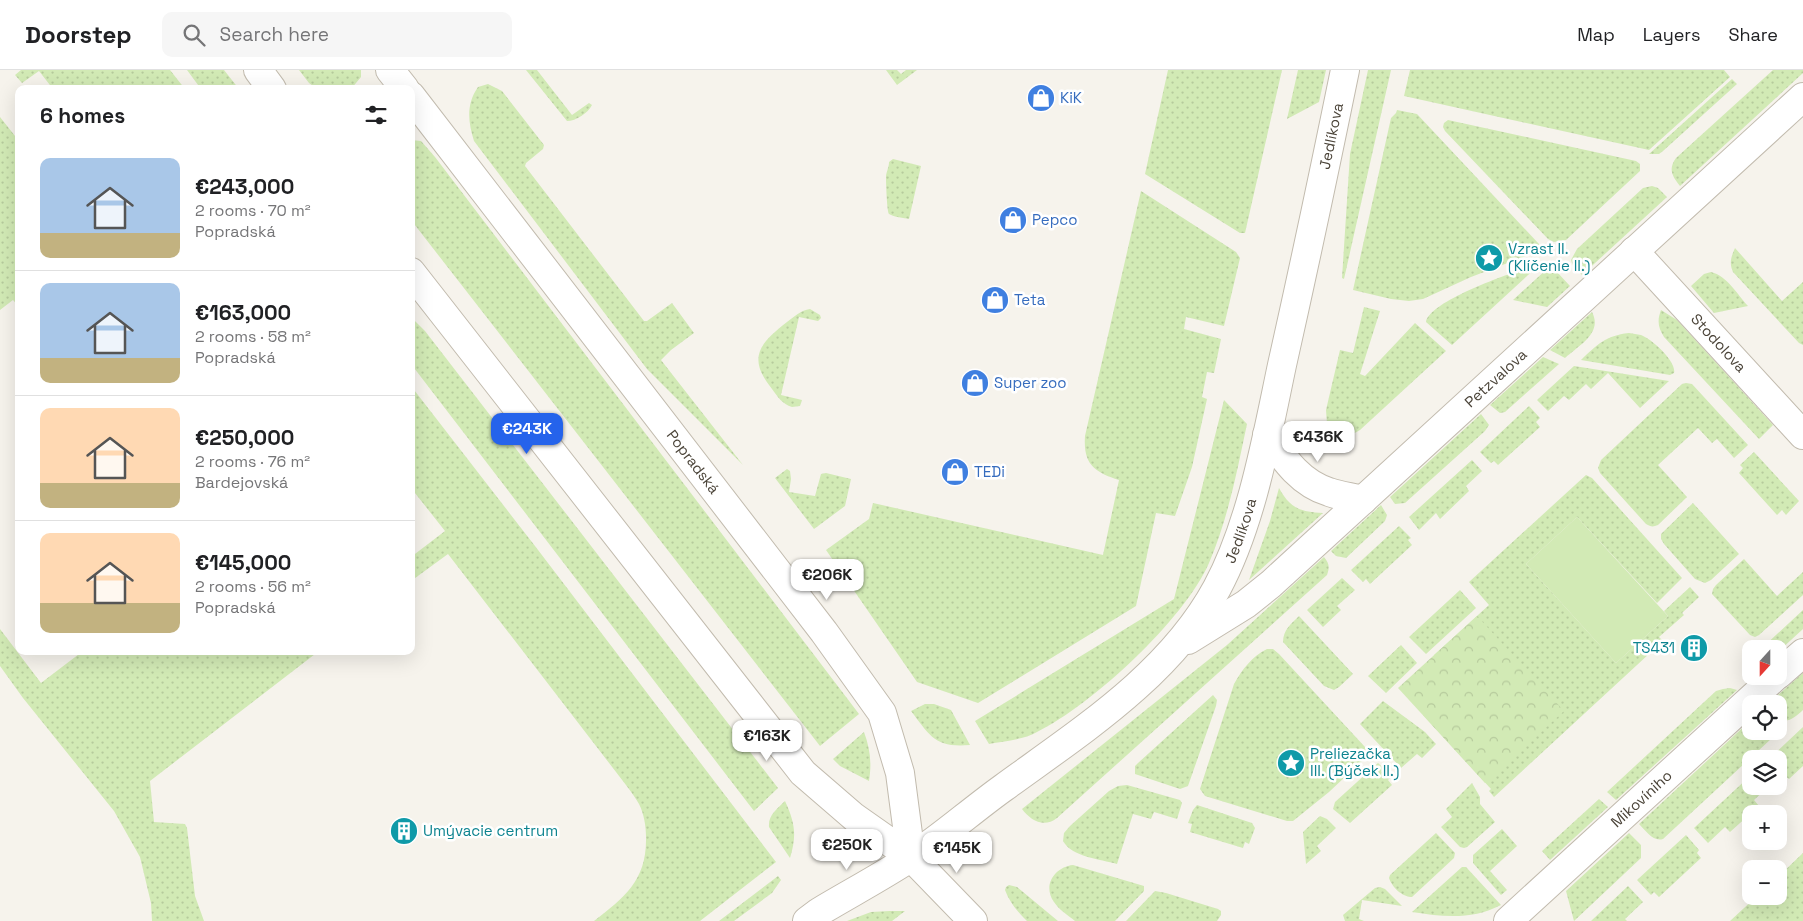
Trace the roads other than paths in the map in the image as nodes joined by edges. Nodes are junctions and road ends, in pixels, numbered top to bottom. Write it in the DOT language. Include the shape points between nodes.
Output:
graph roads {
  1 [pos="258,70"];
  2 [pos="390,70"];
  3 [pos="1345,70"];
  4 [pos="269,85"];
  5 [pos="402,85"];
  6 [pos="1803,97"];
  7 [pos="415,101"];
  8 [pos="1634,251"];
  9 [pos="415,277"];
  10 [pos="1803,435"];
  11 [pos="1267,436"];
  12 [pos="1363,500"];
  13 [pos="1178,646"];
  14 [pos="1803,652"];
  15 [pos="1788,666"];
  16 [pos="1767,685"];
  17 [pos="911,858"];
  18 [pos="807,921"];
  19 [pos="973,921"];
  20 [pos="1508,921"];
  1 -- 4 [label="street"];
  2 -- 5 [label="street"];
  3 -- 11 [label="street, Jedlíkova"];
  6 -- 8 [label="street, Petzvalova"];
  7 -- 17 [label="street, Popradská" via="824,632 882,713 900,773"];
  8 -- 10 [label="street, Stodolova"];
  8 -- 12 [label="street, Petzvalova"];
  9 -- 17 [label="street" via="803,773 854,817"];
  11 -- 12 [label="street" via="1286,462 1307,482 1329,492"];
  11 -- 13 [label="street, Jedlíkova" via="1233,554 1218,587"];
  12 -- 13 [label="street, Petzvalova" via="1246,604"];
  13 -- 17 [label="street, Jedlíkova" via="1075,736"];
  14 -- 15 [label="street, Mikovíniho"];
  16 -- 20 [label="street, Mikovíniho"];
  17 -- 18 [label="street, Jedlíkova"];
  17 -- 19 [label="street"];
}
